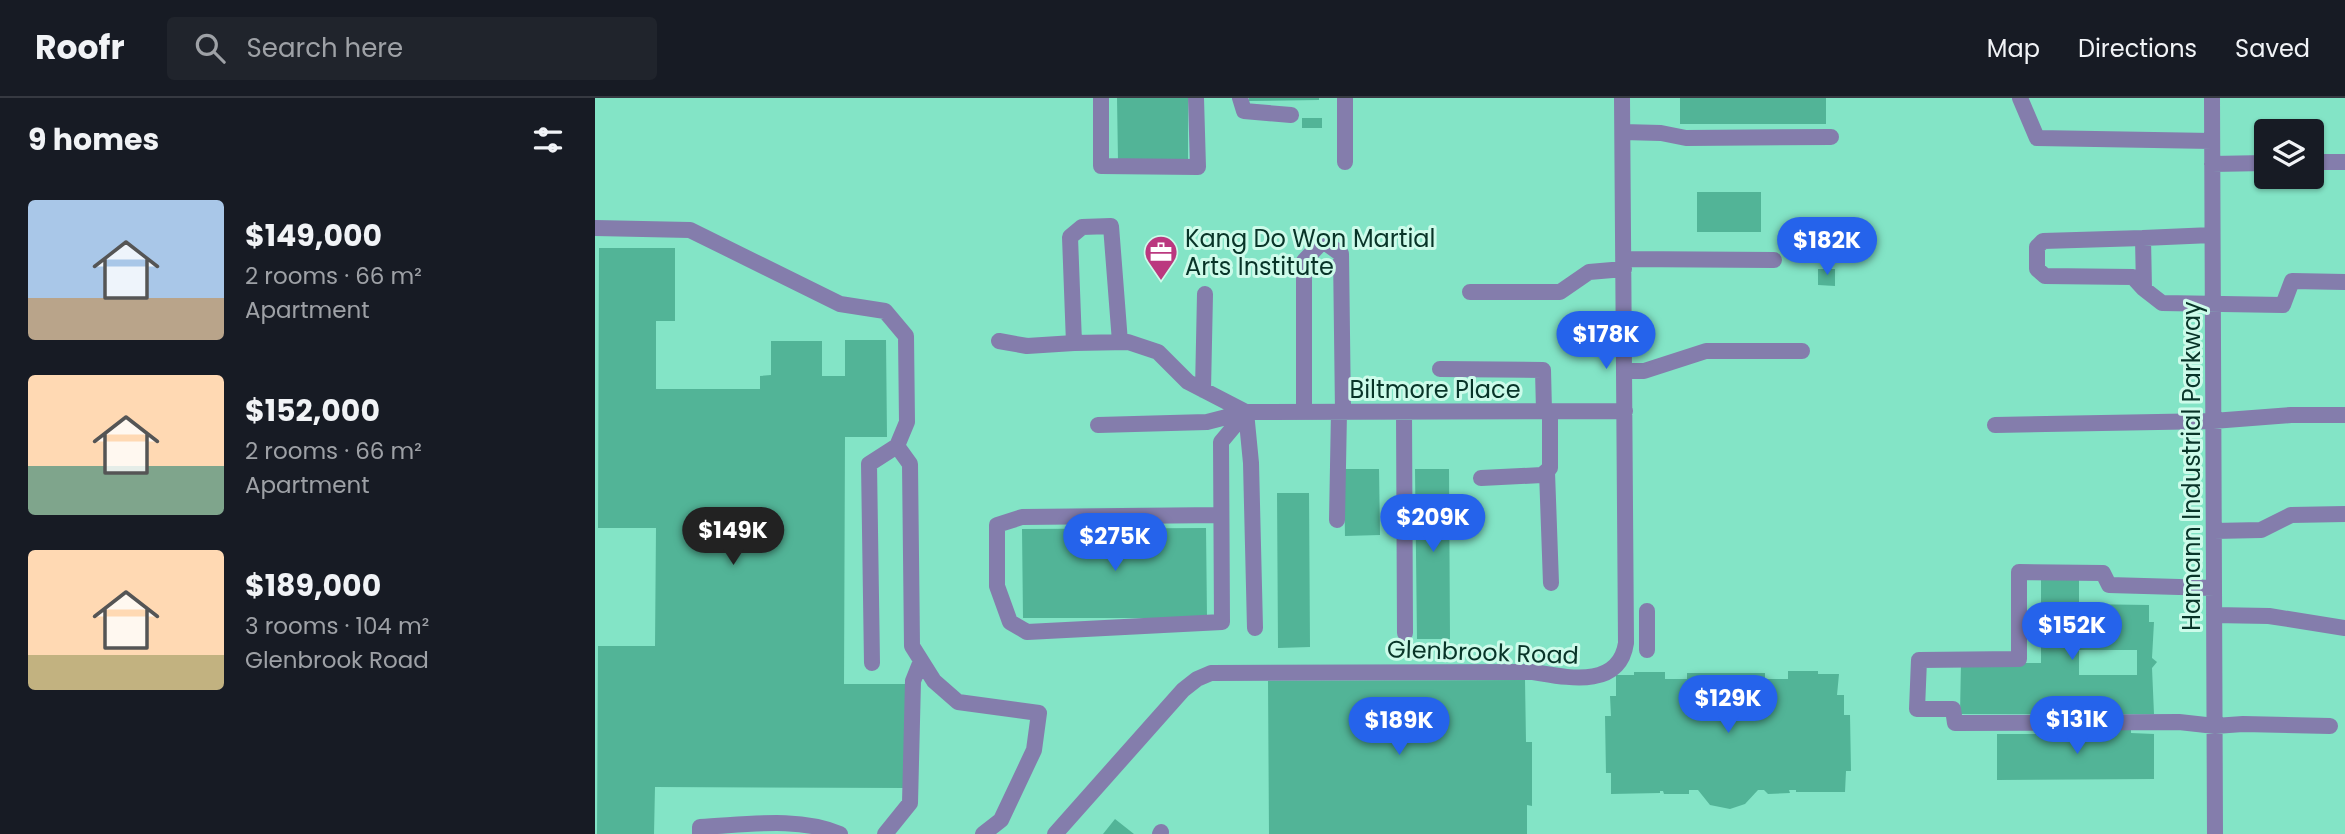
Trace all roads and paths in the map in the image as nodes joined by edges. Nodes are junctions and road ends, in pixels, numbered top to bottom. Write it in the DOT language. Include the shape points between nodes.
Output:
graph roads {
  1 [pos="1101,98"];
  2 [pos="1196,98"];
  3 [pos="1240,98"];
  4 [pos="1345,98"];
  5 [pos="1622,98"];
  6 [pos="2020,98"];
  7 [pos="2212,98"];
  8 [pos="1291,115"];
  9 [pos="1623,132"];
  10 [pos="1831,137"];
  11 [pos="2212,141"];
  12 [pos="1345,162"];
  13 [pos="2324,162"];
  14 [pos="2345,162"];
  15 [pos="2212,163"];
  16 [pos="2254,163"];
  17 [pos="595,228"];
  18 [pos="2212,235"];
  19 [pos="2143,238"];
  20 [pos="1774,260"];
  21 [pos="1624,264"];
  22 [pos="2345,282"];
  23 [pos="2144,289"];
  24 [pos="1470,292"];
  25 [pos="1205,294"];
  26 [pos="2213,305"];
  27 [pos="999,341"];
  28 [pos="1120,342"];
  29 [pos="1074,343"];
  30 [pos="1802,351"];
  31 [pos="1440,369"];
  32 [pos="1625,371"];
  33 [pos="1203,390"];
  34 [pos="1547,411"];
  35 [pos="1625,411"];
  36 [pos="1246,412"];
  37 [pos="1304,412"];
  38 [pos="1341,412"];
  39 [pos="1404,412"];
  40 [pos="2345,415"];
  41 [pos="2213,421"];
  42 [pos="1098,425"];
  43 [pos="1995,425"];
  44 [pos="897,446"];
  45 [pos="1548,472"];
  46 [pos="1481,478"];
  47 [pos="2345,514"];
  48 [pos="1221,515"];
  49 [pos="1336,520"];
  50 [pos="2214,531"];
  51 [pos="1551,583"];
  52 [pos="2214,588"];
  53 [pos="1647,611"];
  54 [pos="2214,615"];
  55 [pos="1255,628"];
  56 [pos="2345,628"];
  57 [pos="1405,633"];
  58 [pos="1647,650"];
  59 [pos="921,661"];
  60 [pos="872,663"];
  61 [pos="2215,726"];
  62 [pos="2330,726"];
  63 [pos="700,834"];
  64 [pos="840,834"];
  65 [pos="885,834"];
  66 [pos="983,834"];
  67 [pos="1055,834"];
  68 [pos="2215,834"];
  1 -- 2 [label="street" via="1101,166 1198,167"];
  3 -- 8 [label="street" via="1244,111"];
  4 -- 12 [label="street"];
  5 -- 9 [label="street, Glenbrook Road"];
  6 -- 11 [label="street" via="2037,138"];
  7 -- 11 [label="street, Hamann Industrial Parkway"];
  9 -- 10 [label="street" via="1686,138"];
  9 -- 21 [label="street, Glenbrook Road"];
  11 -- 15 [label="street, Hamann Industrial Parkway"];
  13 -- 14 [label="street"];
  15 -- 16 [label="street"];
  15 -- 18 [label="street, Hamann Industrial Parkway"];
  17 -- 44 [label="street" via="690,230 840,304 885,311 906,336 907,422"];
  18 -- 19 [label="street"];
  18 -- 26 [label="street, Hamann Industrial Parkway"];
  19 -- 23 [label="street"];
  19 -- 23 [label="street" via="2043,241 2036,247 2037,269 2045,276 2133,277"];
  20 -- 21 [label="street"];
  21 -- 24 [label="street" via="1588,272 1560,292"];
  21 -- 32 [label="street, Glenbrook Road"];
  22 -- 26 [label="street" via="2292,281 2283,305"];
  23 -- 26 [label="street" via="2161,303"];
  25 -- 33 [label="street"];
  26 -- 41 [label="street, Hamann Industrial Parkway"];
  27 -- 29 [label="street" via="1027,346"];
  28 -- 29 [label="street"];
  28 -- 29 [label="street" via="1111,226 1082,227 1070,237"];
  28 -- 33 [label="street" via="1158,352 1188,382"];
  30 -- 32 [label="street" via="1706,351 1644,371"];
  31 -- 34 [label="street" via="1542,370"];
  32 -- 35 [label="street, Glenbrook Road"];
  33 -- 36 [label="street"];
  34 -- 35 [label="street, Biltmore Place"];
  34 -- 39 [label="street, Biltmore Place"];
  34 -- 45 [label="street"];
  35 -- 67 [label="street, Glenbrook Road" via="1626,643 1613,669 1596,677 1571,679 1532,672 1211,673 1183,690"];
  36 -- 37 [label="street, Biltmore Place"];
  36 -- 42 [label="street" via="1207,422"];
  36 -- 48 [label="street" via="1221,442"];
  36 -- 55 [label="street"];
  37 -- 38 [label="street, Biltmore Place"];
  37 -- 38 [label="street" via="1304,261 1323,241 1341,254"];
  38 -- 39 [label="street, Biltmore Place"];
  38 -- 49 [label="street"];
  39 -- 57 [label="street"];
  40 -- 41 [label="street"];
  41 -- 43 [label="street"];
  41 -- 50 [label="street, Hamann Industrial Parkway"];
  44 -- 59 [label="street" via="910,464 912,646"];
  44 -- 60 [label="street" via="869,464"];
  45 -- 46 [label="street"];
  45 -- 51 [label="street"];
  47 -- 50 [label="street" via="2291,515 2261,530"];
  48 -- 48 [label="street" via="1222,622 1027,632 1010,622 997,586 997,525 1022,517"];
  50 -- 52 [label="street, Hamann Industrial Parkway"];
  52 -- 54 [label="street, Hamann Industrial Parkway"];
  52 -- 61 [label="street" via="2109,585 2103,573 2019,572 2019,659 1919,660 1917,709 1953,709 1955,723 2179,722"];
  53 -- 58 [label="street"];
  54 -- 56 [label="street" via="2269,616"];
  54 -- 61 [label="street, Hamann Industrial Parkway"];
  59 -- 65 [label="street" via="913,681 910,803"];
  59 -- 66 [label="street" via="934,681 958,702 1039,713 1034,750 1001,820"];
  61 -- 62 [label="street"];
  61 -- 68 [label="street, Hamann Industrial Parkway"];
  63 -- 64 [label="street" via="700,827 776,823"];
}
